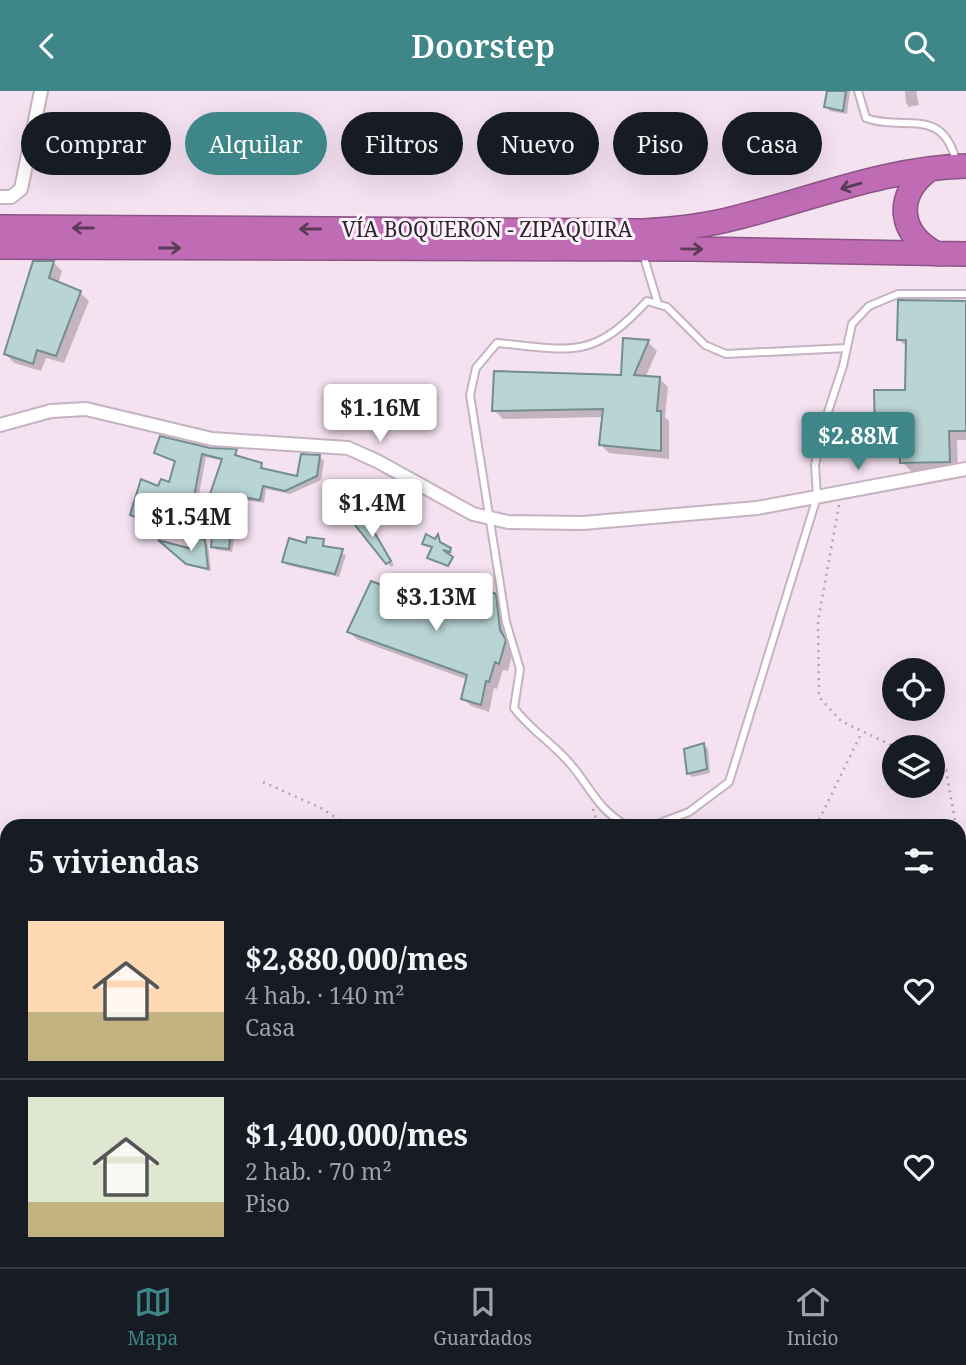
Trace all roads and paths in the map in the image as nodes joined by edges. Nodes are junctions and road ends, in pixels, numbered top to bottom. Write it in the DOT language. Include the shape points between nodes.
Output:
graph roads {
  1 [pos="41,91"];
  2 [pos="858,91"];
  3 [pos="962,166"];
  4 [pos="930,169"];
  5 [pos="0,197"];
  6 [pos="0,227"];
  7 [pos="0,247"];
  8 [pos="642,249"];
  9 [pos="937,254"];
  10 [pos="966,254"];
  11 [pos="966,294"];
  12 [pos="658,304"];
  13 [pos="847,348"];
  14 [pos="0,425"];
  15 [pos="966,469"];
  16 [pos="841,492"];
  17 [pos="817,497"];
  18 [pos="491,518"];
  19 [pos="862,732"];
  20 [pos="882,741"];
  21 [pos="945,770"];
  22 [pos="263,782"];
  23 [pos="338,819"];
  24 [pos="615,819"];
  25 [pos="670,819"];
  26 [pos="819,819"];
  27 [pos="955,819"];
  1 -- 5 [label="street" via="21,189 11,197"];
  2 -- 3 [label="lane" via="866,118 879,123 924,122 953,146"];
  3 -- 4 [label="highway, VÍA BOQUERON - ZIPAQUIRA"];
  4 -- 6 [label="highway, VÍA BOQUERON - ZIPAQUIRA, one-way" via="879,177 723,221 644,231"];
  4 -- 9 [label="highway" via="909,191 906,221 912,236"];
  7 -- 8 [label="highway, VÍA BOQUERON - ZIPAQUIRA, one-way"];
  8 -- 9 [label="highway, VÍA BOQUERON - ZIPAQUIRA, one-way"];
  8 -- 12 [label="lane"];
  9 -- 10 [label="highway, VÍA BOQUERON - ZIPAQUIRA"];
  11 -- 13 [label="lane" via="898,294 869,306 852,324"];
  12 -- 13 [label="lane" via="667,307 705,345 726,354"];
  12 -- 18 [label="lane" via="648,301 600,342 568,351 497,343 475,368 470,395"];
  13 -- 17 [label="lane" via="815,465"];
  14 -- 18 [label="street" via="51,411 86,409 212,439 348,448 472,514"];
  15 -- 16 [label="street"];
  16 -- 17 [label="street"];
  16 -- 19 [label="path" via="818,621 819,697 841,722"];
  17 -- 18 [label="street" via="757,508 583,523"];
  17 -- 25 [label="lane" via="729,782 689,812"];
  18 -- 24 [label="lane" via="506,622 520,670 514,708 581,776"];
  19 -- 20 [label="path"];
  19 -- 26 [label="path"];
  21 -- 27 [label="path"];
  22 -- 23 [label="path"];
}
